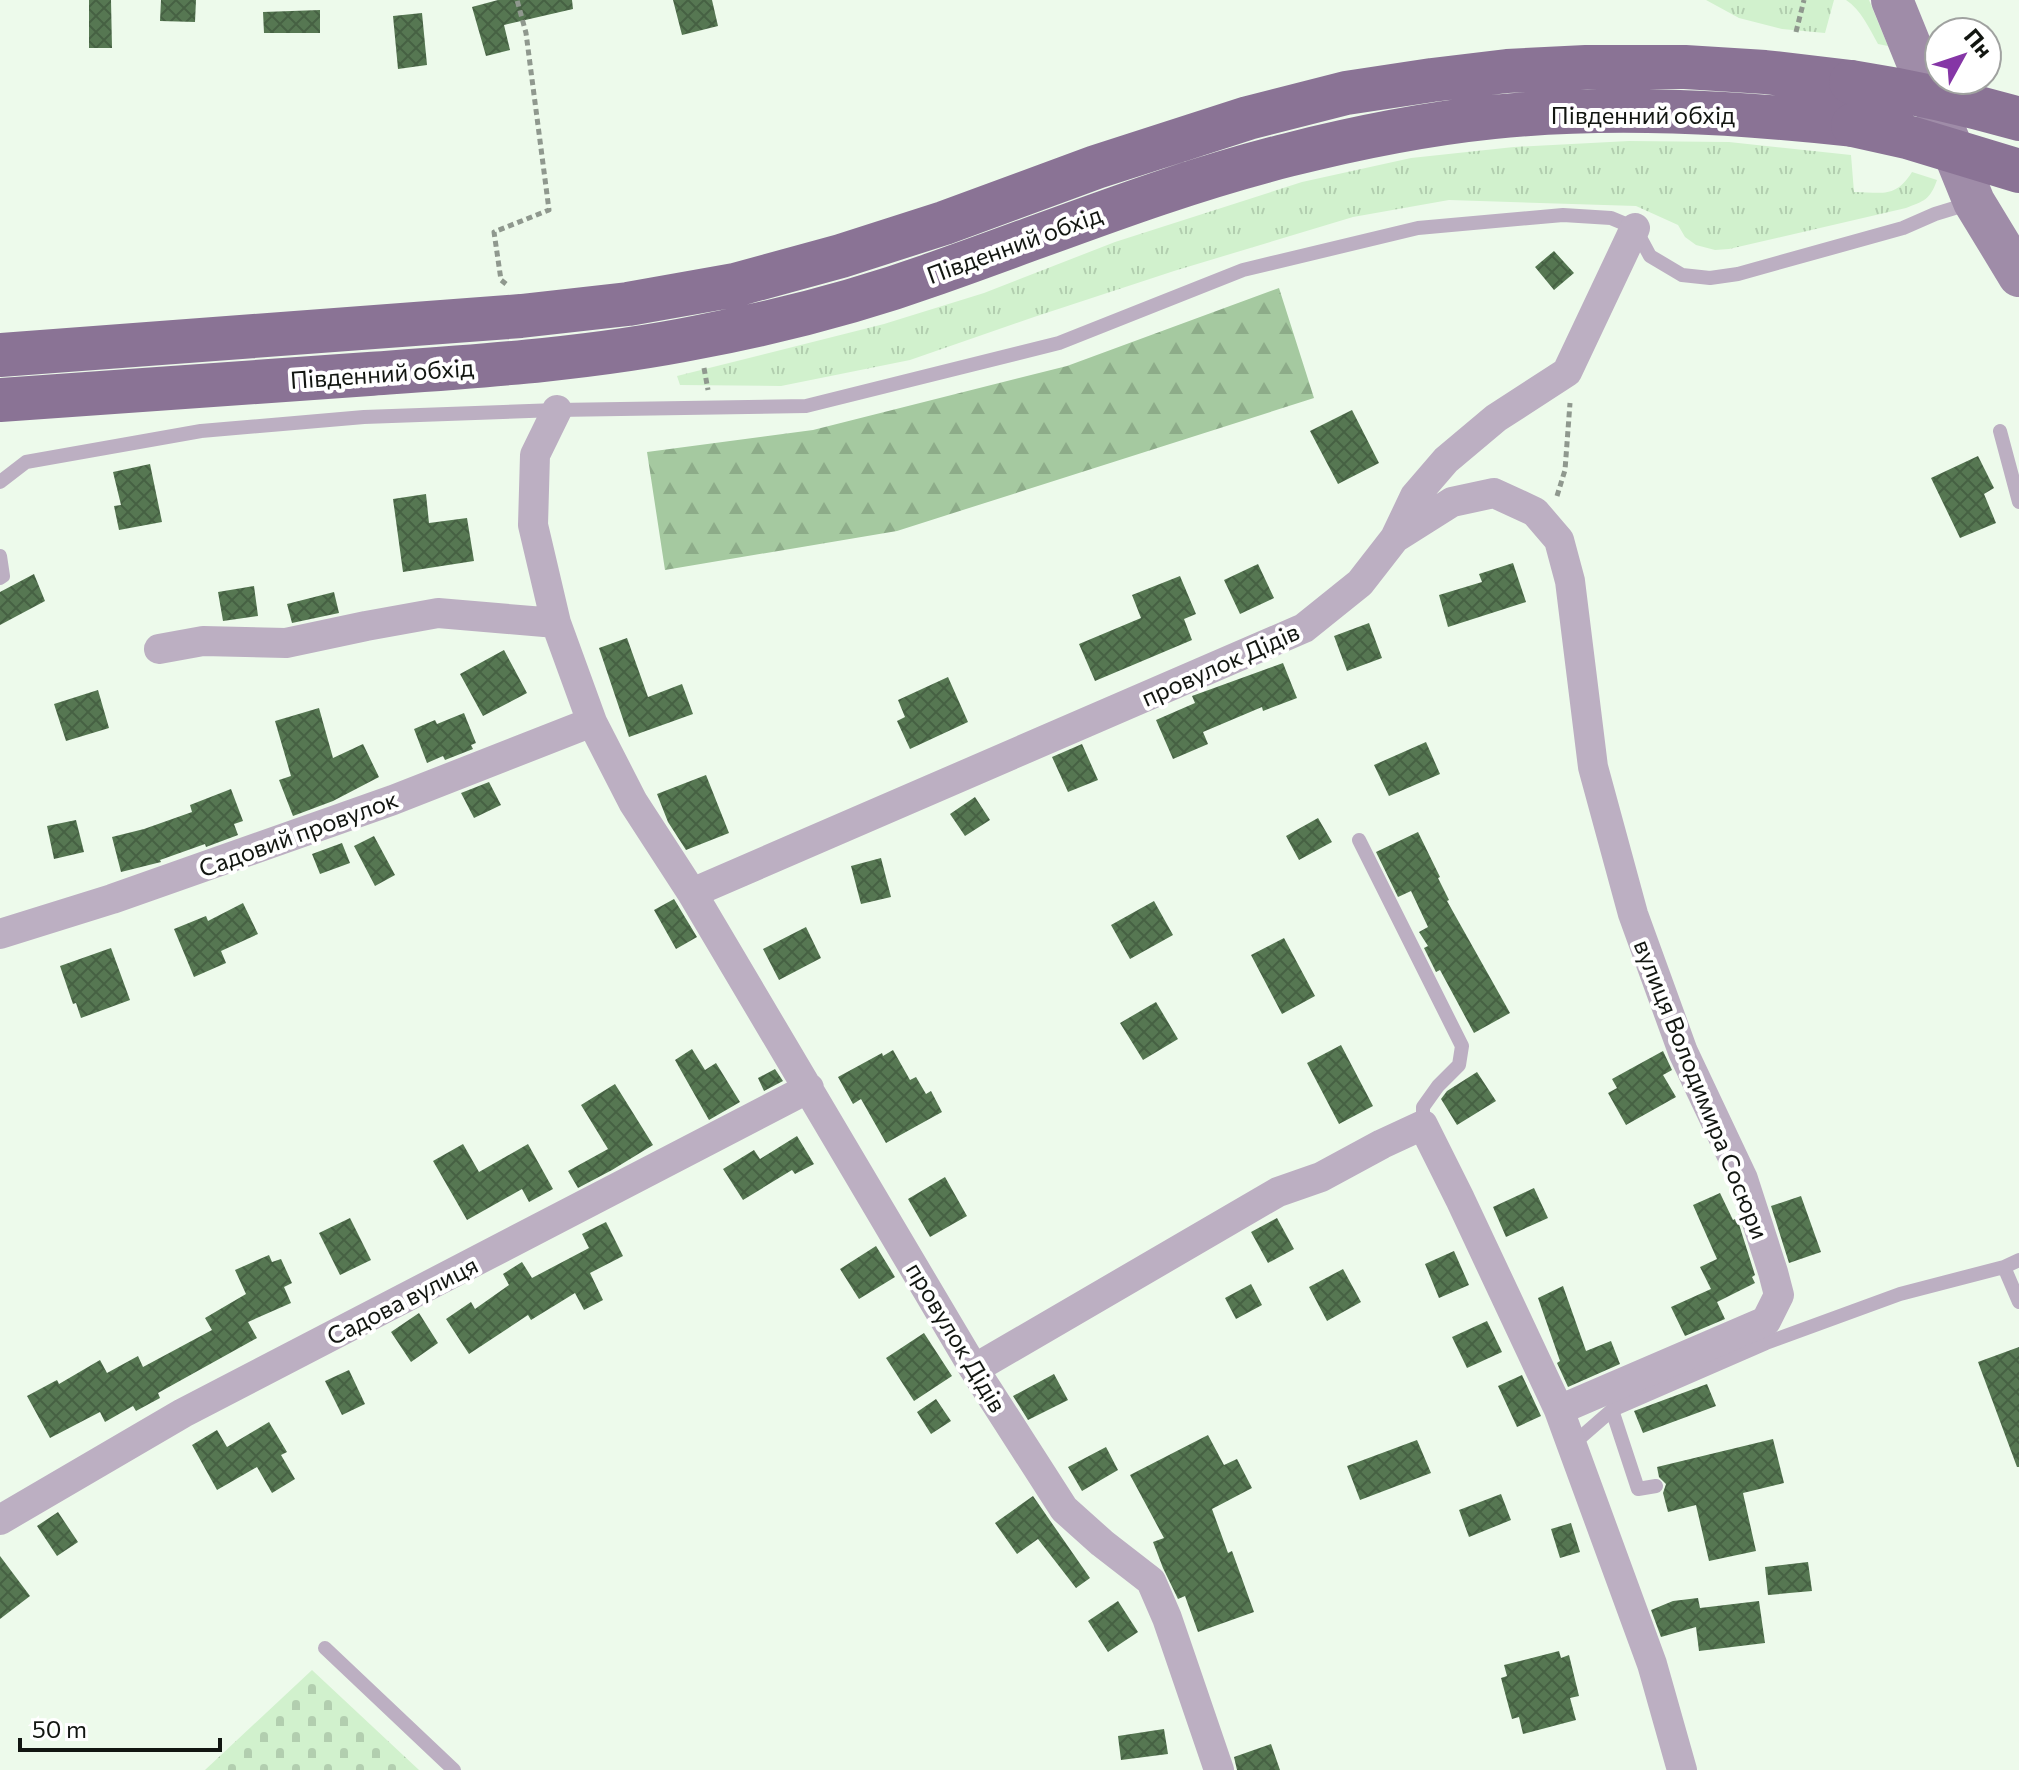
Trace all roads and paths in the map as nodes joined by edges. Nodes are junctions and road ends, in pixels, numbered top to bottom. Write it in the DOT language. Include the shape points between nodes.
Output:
graph roads {
  1 [pos="517,0"];
  2 [pos="1804,0"];
  3 [pos="1892,0"];
  4 [pos="1796,32"];
  5 [pos="2019,119"];
  6 [pos="2019,171"];
  7 [pos="1974,202"];
  8 [pos="1635,228"];
  9 [pos="2019,276"];
  10 [pos="501,280"];
  11 [pos="0,355"];
  12 [pos="703,362"];
  13 [pos="1567,372"];
  14 [pos="0,400"];
  15 [pos="710,407"];
  16 [pos="557,410"];
  17 [pos="2000,431"];
  18 [pos="0,482"];
  19 [pos="2019,502"];
  20 [pos="1548,527"];
  21 [pos="1395,538"];
  22 [pos="0,556"];
  23 [pos="0,578"];
  24 [pos="556,623"];
  25 [pos="159,649"];
  26 [pos="592,722"];
  27 [pos="1359,840"];
  28 [pos="692,893"];
  29 [pos="0,934"];
  30 [pos="809,1088"];
  31 [pos="1423,1125"];
  32 [pos="2019,1260"];
  33 [pos="2004,1267"];
  34 [pos="2019,1302"];
  35 [pos="974,1369"];
  36 [pos="1559,1410"];
  37 [pos="1612,1410"];
  38 [pos="1570,1443"];
  39 [pos="1656,1486"];
  40 [pos="0,1520"];
  41 [pos="325,1648"];
  42 [pos="454,1770"];
  43 [pos="1219,1770"];
  44 [pos="1682,1770"];
  1 -- 10 [label="path" via="549,210 494,232"];
  2 -- 4 [label="path"];
  3 -- 7 [label="street"];
  5 -- 11 [label="main road, Південний обхід, bridge" via="1851,82 1752,71 1507,71 1346,93 1248,118 929,228 735,285 521,316"];
  6 -- 14 [label="main road, Південний обхід, bridge" via="1853,125 1753,114 1659,111 1492,117 1288,155 1107,211 932,275 699,337 526,363"];
  7 -- 8 [label="lane" via="1903,228 1710,278 1682,275 1650,256"];
  7 -- 9 [label="street"];
  8 -- 13 [label="street"];
  8 -- 15 [label="lane" via="1611,218 1563,215 1418,228 1243,270 1059,343 806,406"];
  12 -- 15 [label="path"];
  13 -- 20 [label="path" via="1565,470"];
  13 -- 21 [label="street, провулок Дідів" via="1496,418 1446,460 1415,496"];
  15 -- 16 [label="lane"];
  16 -- 18 [label="lane" via="364,417 201,431 26,462"];
  16 -- 24 [label="street, провулок Дідів" via="535,455 533,525"];
  17 -- 19 [label="lane"];
  20 -- 21 [label="street, вулиця Володимира Сосюри" via="1535,512 1494,493 1452,502"];
  20 -- 36 [label="street, вулиця Володимира Сосюри" via="1559,540 1570,581 1593,767 1633,914 1683,1052 1743,1179 1779,1295 1766,1321"];
  21 -- 28 [label="street, провулок Дідів" via="1360,583 1304,628"];
  22 -- 23 [label="lane"];
  24 -- 25 [label="street" via="438,613 286,643 203,641"];
  24 -- 26 [label="street, провулок Дідів"];
  26 -- 28 [label="street, провулок Дідів" via="633,802"];
  26 -- 29 [label="street, Садовий провулок" via="393,800"];
  27 -- 31 [label="lane" via="1462,1046 1459,1065 1423,1107"];
  28 -- 30 [label="street, провулок Дідів"];
  30 -- 35 [label="street, провулок Дідів"];
  30 -- 40 [label="street, Садова вулиця" via="183,1413"];
  31 -- 35 [label="street" via="1321,1177 1278,1192"];
  31 -- 36 [label="street"];
  32 -- 33 [label="lane"];
  33 -- 34 [label="lane"];
  33 -- 37 [label="lane" via="1900,1294 1766,1343"];
  35 -- 43 [label="street, провулок Дідів" via="1064,1509 1151,1581"];
  36 -- 38 [label="street"];
  37 -- 38 [label="lane"];
  37 -- 39 [label="lane" via="1638,1489"];
  38 -- 44 [label="street" via="1652,1664"];
  41 -- 42 [label="lane"];
}
